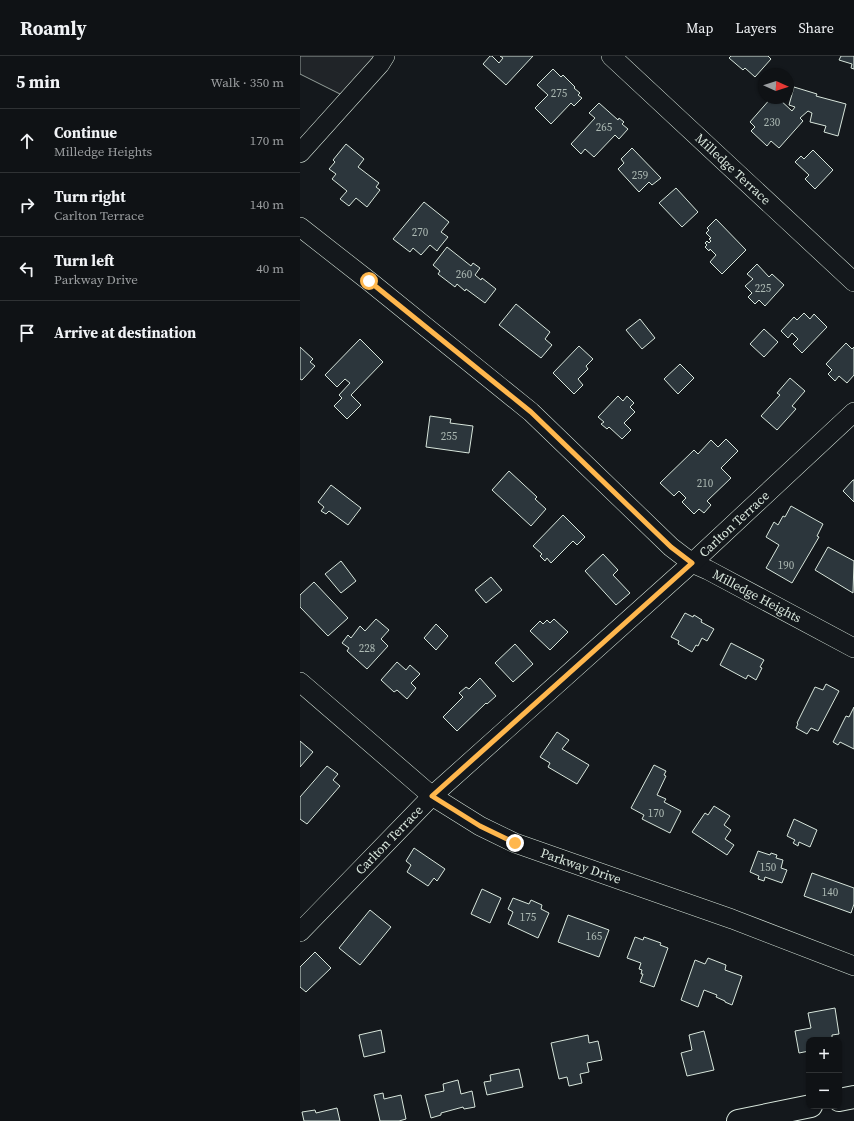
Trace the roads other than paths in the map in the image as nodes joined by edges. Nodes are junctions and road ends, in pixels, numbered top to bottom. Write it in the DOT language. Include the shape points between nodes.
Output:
graph roads {
  1 [pos="385,56"];
  2 [pos="611,56"];
  3 [pos="300,153"];
  4 [pos="300,227"];
  5 [pos="854,282"];
  6 [pos="854,412"];
  7 [pos="692,563"];
  8 [pos="854,648"];
  9 [pos="300,682"];
  10 [pos="432,796"];
  11 [pos="300,932"];
  12 [pos="854,966"];
  13 [pos="854,1097"];
  14 [pos="842,1099"];
  15 [pos="806,1107"];
  16 [pos="738,1121"];
  1 -- 3 [label="street"];
  2 -- 5 [label="street, Milledge Terrace"];
  4 -- 7 [label="street, Milledge Heights" via="531,412 671,547"];
  6 -- 7 [label="street, Carlton Terrace"];
  7 -- 8 [label="street, Milledge Heights"];
  7 -- 10 [label="street, Carlton Terrace"];
  9 -- 10 [label="street, Parkway Drive"];
  10 -- 11 [label="street, Carlton Terrace"];
  10 -- 12 [label="street, Parkway Drive" via="480,826 515,843 732,919"];
  13 -- 14 [label="main road"];
  15 -- 16 [label="main road"];
}
